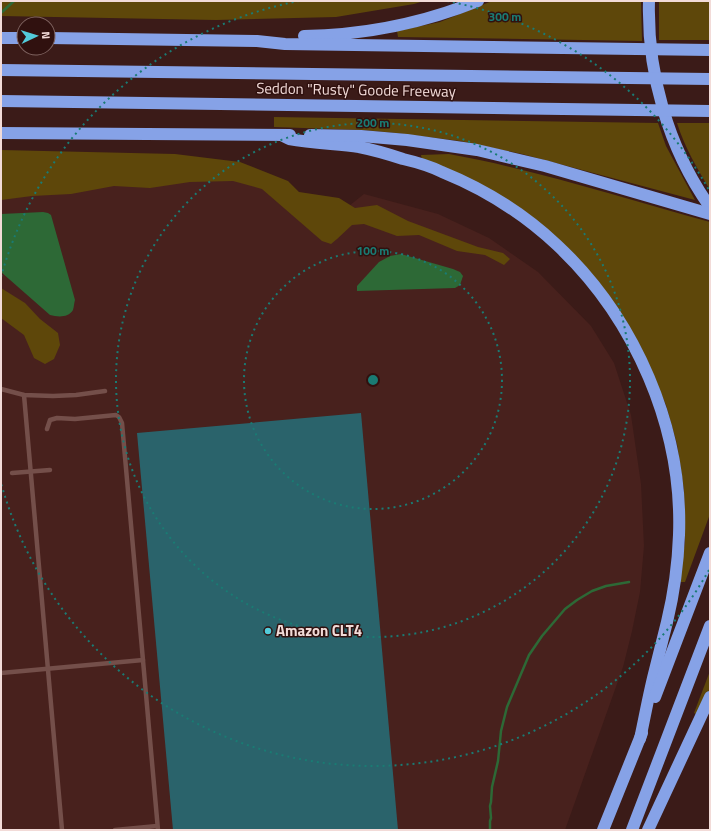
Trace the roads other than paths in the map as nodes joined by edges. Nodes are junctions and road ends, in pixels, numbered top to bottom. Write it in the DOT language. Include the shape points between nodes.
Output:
graph roads {
  1 [pos="478,1"];
  2 [pos="649,1"];
  3 [pos="1,38"];
  4 [pos="16,38"];
  5 [pos="56,38"];
  6 [pos="257,41"];
  7 [pos="710,50"];
  8 [pos="1,70"];
  9 [pos="710,79"];
  10 [pos="1,101"];
  11 [pos="710,111"];
  12 [pos="1,133"];
  13 [pos="282,135"];
  14 [pos="710,207"];
  15 [pos="710,214"];
  16 [pos="1,389"];
  17 [pos="105,391"];
  18 [pos="24,395"];
  19 [pos="46,428"];
  20 [pos="50,470"];
  21 [pos="31,472"];
  22 [pos="12,473"];
  23 [pos="710,552"];
  24 [pos="710,626"];
  25 [pos="143,660"];
  26 [pos="48,669"];
  27 [pos="1,673"];
  28 [pos="710,698"];
  29 [pos="640,739"];
  30 [pos="158,828"];
  31 [pos="62,830"];
  32 [pos="115,830"];
  33 [pos="603,830"];
  34 [pos="632,830"];
  35 [pos="648,830"];
  1 -- 6 [label="highway" via="434,17 381,29"];
  2 -- 14 [label="highway" via="653,67 667,121 687,169"];
  3 -- 4 [label="highway"];
  5 -- 6 [label="highway"];
  6 -- 7 [label="highway" via="285,44"];
  8 -- 9 [label="highway, Seddon \"Rusty\" Goode Freeway"];
  10 -- 11 [label="highway, Seddon \"Rusty\" Goode Freeway"];
  12 -- 13 [label="highway"];
  13 -- 15 [label="highway" via="379,137 477,150 545,166"];
  13 -- 29 [label="highway" via="289,139 358,147 384,153 441,171 487,194 515,211 557,245 593,284 620,322 646,370 658,402 676,476 678,505 678,563 674,588"];
  16 -- 18 [label="lane"];
  17 -- 18 [label="lane" via="76,395"];
  18 -- 21 [label="lane"];
  19 -- 25 [label="lane" via="50,420 57,418 116,415 122,423"];
  20 -- 21 [label="lane"];
  21 -- 22 [label="lane"];
  21 -- 26 [label="lane"];
  23 -- 29 [label="highway"];
  24 -- 34 [label="highway"];
  25 -- 26 [label="lane"];
  25 -- 30 [label="lane"];
  26 -- 27 [label="lane"];
  26 -- 31 [label="lane"];
  28 -- 35 [label="highway"];
  29 -- 33 [label="highway"];
  30 -- 32 [label="lane"];
}
